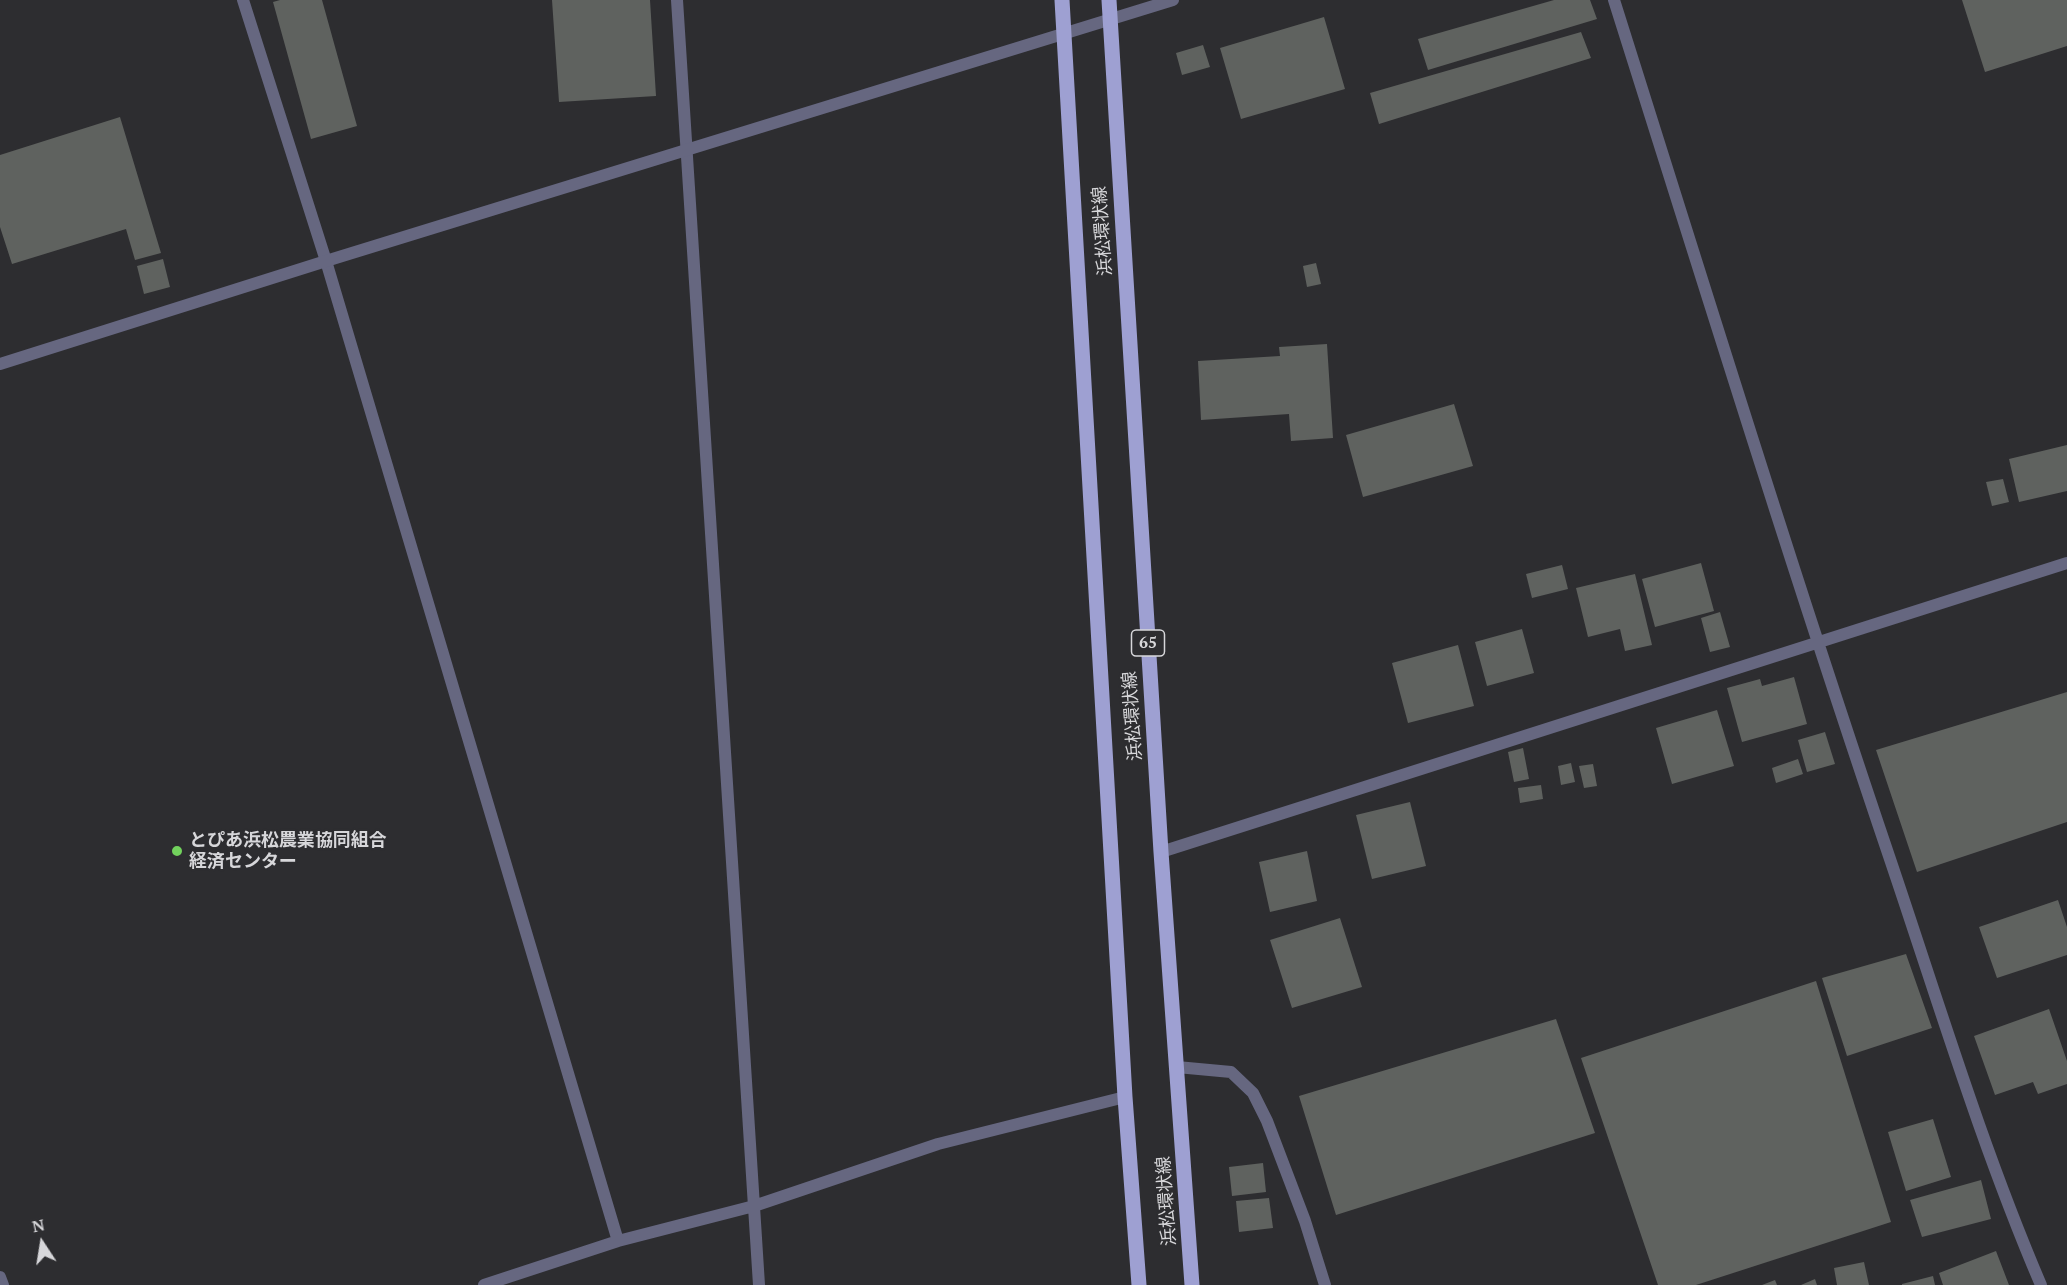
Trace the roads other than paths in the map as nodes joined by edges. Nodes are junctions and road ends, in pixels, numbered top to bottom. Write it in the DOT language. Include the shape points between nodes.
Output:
graph roads {
  1 [pos="243,0"];
  2 [pos="677,0"];
  3 [pos="1062,0"];
  4 [pos="1109,0"];
  5 [pos="1173,0"];
  6 [pos="1614,0"];
  7 [pos="1110,20"];
  8 [pos="1064,34"];
  9 [pos="687,150"];
  10 [pos="326,261"];
  11 [pos="0,364"];
  12 [pos="2067,563"];
  13 [pos="1817,643"];
  14 [pos="1161,852"];
  15 [pos="1177,1067"];
  16 [pos="1125,1097"];
  17 [pos="754,1206"];
  18 [pos="618,1241"];
  19 [pos="0,1277"];
  20 [pos="3,1285"];
  21 [pos="484,1285"];
  22 [pos="759,1285"];
  23 [pos="1138,1285"];
  24 [pos="1192,1285"];
  25 [pos="1325,1285"];
  26 [pos="2041,1285"];
  1 -- 10 [label="street"];
  2 -- 9 [label="street"];
  3 -- 8 [label="main road, 浜松環状線"];
  4 -- 7 [label="main road, 浜松環状線 / 65"];
  5 -- 7 [label="street"];
  6 -- 13 [label="street"];
  7 -- 8 [label="street"];
  7 -- 14 [label="main road, 浜松環状線 / 65"];
  8 -- 9 [label="street"];
  8 -- 16 [label="main road, 浜松環状線"];
  9 -- 10 [label="street"];
  9 -- 17 [label="street"];
  10 -- 11 [label="street"];
  10 -- 18 [label="street"];
  12 -- 13 [label="street"];
  13 -- 14 [label="street"];
  13 -- 26 [label="street" via="1939,1010 2013,1220"];
  14 -- 15 [label="main road, 浜松環状線 / 65"];
  15 -- 24 [label="main road, 浜松環状線 / 65"];
  15 -- 25 [label="street" via="1231,1072 1253,1093 1305,1221"];
  16 -- 17 [label="street" via="938,1144"];
  16 -- 23 [label="main road, 浜松環状線"];
  17 -- 18 [label="street"];
  17 -- 22 [label="street"];
  18 -- 21 [label="street"];
  19 -- 20 [label="street"];
}
